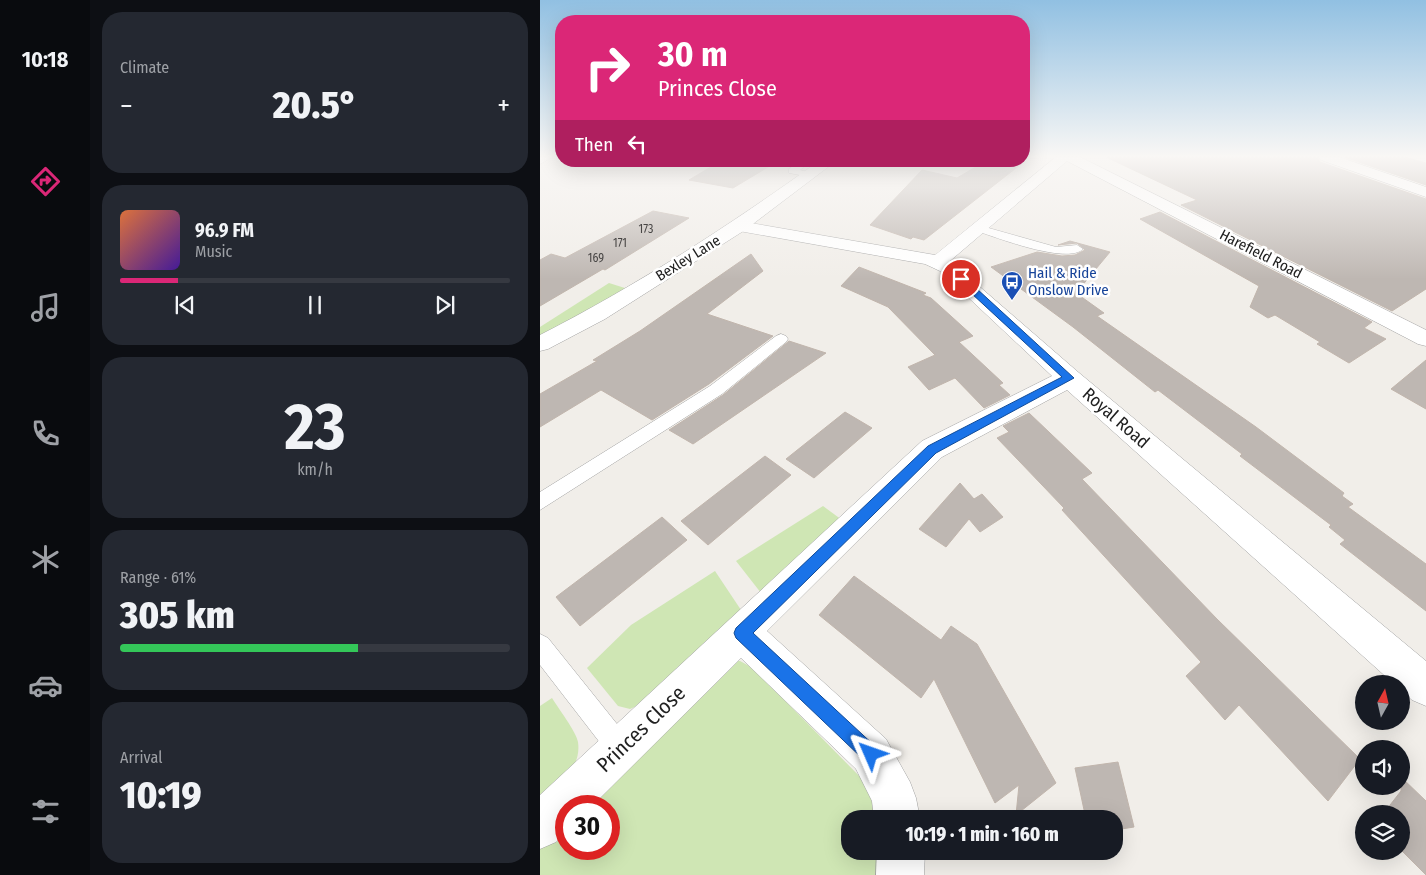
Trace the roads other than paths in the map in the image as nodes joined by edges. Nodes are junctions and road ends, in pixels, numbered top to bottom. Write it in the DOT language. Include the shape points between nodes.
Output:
graph roads {
  1 [pos="773,198"];
  2 [pos="1015,198"];
  3 [pos="1150,198"];
  4 [pos="739,226"];
  5 [pos="978,228"];
  6 [pos="1077,249"];
  7 [pos="938,262"];
  8 [pos="1426,316"];
  9 [pos="1405,328"];
  10 [pos="781,339"];
  11 [pos="1426,339"];
  12 [pos="540,344"];
  13 [pos="1069,378"];
  14 [pos="540,502"];
  15 [pos="742,633"];
  16 [pos="540,646"];
  17 [pos="1426,686"];
  18 [pos="620,748"];
  19 [pos="896,810"];
  20 [pos="540,826"];
  21 [pos="900,860"];
  22 [pos="900,875"];
  1 -- 4 [label="street, Bexley Lane"];
  2 -- 5 [label="street"];
  3 -- 9 [label="street, Harefield Road"];
  4 -- 7 [label="street, Royal Road"];
  4 -- 12 [label="street, Bexley Lane" via="597,314"];
  5 -- 6 [label="lane" via="1056,251"];
  5 -- 7 [label="street"];
  7 -- 13 [label="street, Royal Road"];
  8 -- 9 [label="street"];
  9 -- 11 [label="street, Harefield Road"];
  10 -- 14 [label="lane" via="716,390"];
  13 -- 15 [label="street, Princes Close" via="932,449"];
  13 -- 17 [label="street, Royal Road"];
  15 -- 18 [label="street, Princes Close"];
  15 -- 19 [label="street" via="871,754 894,798"];
  16 -- 18 [label="lane"];
  18 -- 20 [label="street, Princes Close"];
  21 -- 22 [label="street"];
}
